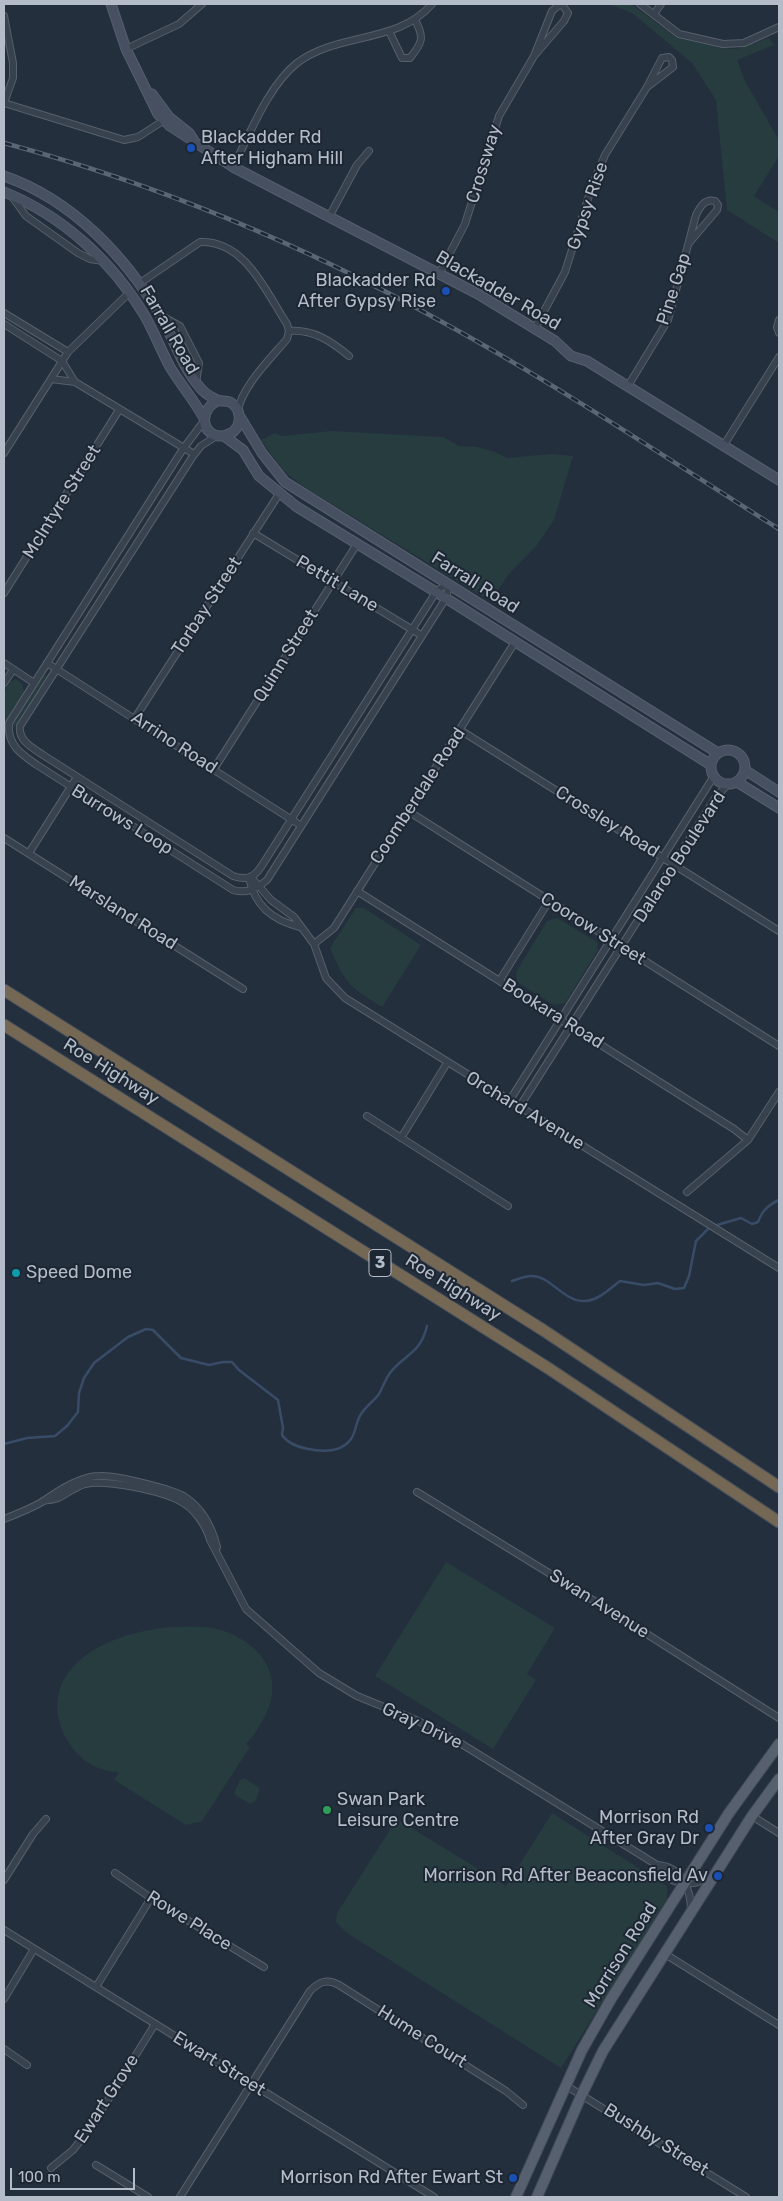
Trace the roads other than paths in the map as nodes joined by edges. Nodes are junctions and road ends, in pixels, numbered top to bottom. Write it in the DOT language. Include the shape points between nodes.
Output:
graph roads {
  1 [pos="111,4"];
  2 [pos="202,4"];
  3 [pos="432,4"];
  4 [pos="640,4"];
  5 [pos="661,4"];
  6 [pos="654,14"];
  7 [pos="4,16"];
  8 [pos="415,20"];
  9 [pos="779,28"];
  10 [pos="389,31"];
  11 [pos="126,50"];
  12 [pos="534,56"];
  13 [pos="647,87"];
  14 [pos="4,103"];
  15 [pos="166,118"];
  16 [pos="369,151"];
  17 [pos="233,167"];
  18 [pos="4,176"];
  19 [pos="6,193"];
  20 [pos="329,217"];
  21 [pos="689,243"];
  22 [pos="103,261"];
  23 [pos="438,274"];
  24 [pos="140,283"];
  25 [pos="130,292"];
  26 [pos="4,313"];
  27 [pos="779,320"];
  28 [pos="4,324"];
  29 [pos="535,328"];
  30 [pos="33,331"];
  31 [pos="289,331"];
  32 [pos="779,333"];
  33 [pos="28,339"];
  34 [pos="68,352"];
  35 [pos="349,356"];
  36 [pos="779,357"];
  37 [pos="62,361"];
  38 [pos="51,379"];
  39 [pos="75,382"];
  40 [pos="628,386"];
  41 [pos="245,392"];
  42 [pos="221,401"];
  43 [pos="119,410"];
  44 [pos="239,413"];
  45 [pos="204,419"];
  46 [pos="221,436"];
  47 [pos="724,445"];
  48 [pos="183,448"];
  49 [pos="4,453"];
  50 [pos="194,454"];
  51 [pos="779,480"];
  52 [pos="279,494"];
  53 [pos="152,498"];
  54 [pos="162,504"];
  55 [pos="253,533"];
  56 [pos="129,535"];
  57 [pos="139,541"];
  58 [pos="358,544"];
  59 [pos="106,572"];
  60 [pos="116,578"];
  61 [pos="333,581"];
  62 [pos="448,584"];
  63 [pos="436,592"];
  64 [pos="4,593"];
  65 [pos="446,598"];
  66 [pos="82,608"];
  67 [pos="93,614"];
  68 [pos="412,629"];
  69 [pos="421,635"];
  70 [pos="515,642"];
  71 [pos="47,663"];
  72 [pos="4,664"];
  73 [pos="387,668"];
  74 [pos="13,670"];
  75 [pos="58,670"];
  76 [pos="397,674"];
  77 [pos="4,683"];
  78 [pos="34,683"];
  79 [pos="364,705"];
  80 [pos="374,711"];
  81 [pos="135,718"];
  82 [pos="460,730"];
  83 [pos="6,731"];
  84 [pos="19,732"];
  85 [pos="341,741"];
  86 [pos="351,747"];
  87 [pos="718,753"];
  88 [pos="43,755"];
  89 [pos="37,765"];
  90 [pos="712,765"];
  91 [pos="214,769"];
  92 [pos="745,770"];
  93 [pos="714,776"];
  94 [pos="77,777"];
  95 [pos="318,778"];
  96 [pos="327,783"];
  97 [pos="733,783"];
  98 [pos="766,783"];
  99 [pos="71,787"];
  100 [pos="779,792"];
  101 [pos="758,795"];
  102 [pos="114,800"];
  103 [pos="779,808"];
  104 [pos="108,810"];
  105 [pos="408,811"];
  106 [pos="691,814"];
  107 [pos="291,819"];
  108 [pos="702,820"];
  109 [pos="148,822"];
  110 [pos="300,825"];
  111 [pos="142,832"];
  112 [pos="4,838"];
  113 [pos="186,846"];
  114 [pos="29,853"];
  115 [pos="180,856"];
  116 [pos="664,858"];
  117 [pos="674,865"];
  118 [pos="220,868"];
  119 [pos="214,878"];
  120 [pos="250,878"];
  121 [pos="260,886"];
  122 [pos="252,891"];
  123 [pos="357,891"];
  124 [pos="638,898"];
  125 [pos="549,901"];
  126 [pos="649,904"];
  127 [pos="300,927"];
  128 [pos="779,931"];
  129 [pos="612,940"];
  130 [pos="314,944"];
  131 [pos="622,947"];
  132 [pos="587,979"];
  133 [pos="500,980"];
  134 [pos="598,986"];
  135 [pos="242,989"];
  136 [pos="4,990"];
  137 [pos="562,1019"];
  138 [pos="4,1025"];
  139 [pos="572,1026"];
  140 [pos="779,1046"];
  141 [pos="448,1063"];
  142 [pos="779,1092"];
  143 [pos="510,1100"];
  144 [pos="520,1106"];
  145 [pos="367,1116"];
  146 [pos="401,1138"];
  147 [pos="748,1140"];
  148 [pos="687,1192"];
  149 [pos="508,1206"];
  150 [pos="779,1268"];
  151 [pos="779,1487"];
  152 [pos="417,1492"];
  153 [pos="4,1519"];
  154 [pos="779,1522"];
  155 [pos="779,1718"];
  156 [pos="779,1744"];
  157 [pos="779,1779"];
  158 [pos="752,1816"];
  159 [pos="46,1819"];
  160 [pos="779,1833"];
  161 [pos="718,1870"];
  162 [pos="115,1873"];
  163 [pos="4,1880"];
  164 [pos="684,1883"];
  165 [pos="151,1898"];
  166 [pos="691,1912"];
  167 [pos="4,1930"];
  168 [pos="34,1949"];
  169 [pos="665,1954"];
  170 [pos="264,1967"];
  171 [pos="96,1987"];
  172 [pos="4,1999"];
  173 [pos="155,2024"];
  174 [pos="779,2026"];
  175 [pos="4,2050"];
  176 [pos="27,2065"];
  177 [pos="252,2085"];
  178 [pos="565,2085"];
  179 [pos="582,2094"];
  180 [pos="523,2105"];
  181 [pos="96,2165"];
  182 [pos="52,2168"];
  183 [pos="148,2197"];
  184 [pos="180,2197"];
  185 [pos="434,2197"];
  186 [pos="516,2197"];
  187 [pos="537,2197"];
  188 [pos="746,2197"];
  1 -- 11 [label="main road, Blackadder Road"];
  2 -- 11 [label="street" via="179,24"];
  3 -- 8 [label="street"];
  4 -- 6 [label="street"];
  5 -- 6 [label="street"];
  6 -- 9 [label="street" via="680,34 723,44 744,43"];
  7 -- 14 [label="street" via="13,78"];
  8 -- 10 [label="street"];
  8 -- 10 [label="street" via="422,38 410,58 405,60 399,54"];
  10 -- 17 [label="street" via="320,50 298,63 271,94"];
  11 -- 15 [label="main road, Blackadder Road"];
  12 -- 12 [label="street, Crossway" via="552,11 563,6 568,13 564,22"];
  12 -- 23 [label="street, Crossway" via="500,116 465,224"];
  13 -- 13 [label="street, Gypsy Rise" via="658,62 669,57 673,67"];
  13 -- 29 [label="street, Gypsy Rise" via="605,155 592,186 566,272"];
  14 -- 15 [label="street" via="124,140 138,137"];
  15 -- 17 [label="main road, Blackadder Road"];
  16 -- 20 [label="street" via="357,165"];
  17 -- 20 [label="main road, Blackadder Road"];
  18 -- 24 [label="main road, Farrall Road" via="37,192 78,219 105,242"];
  19 -- 22 [label="main road, Farrall Road" via="63,225"];
  19 -- 22 [label="street, Farrall Road" via="16,201 21,212 78,253"];
  20 -- 23 [label="main road, Blackadder Road"];
  21 -- 21 [label="street, Pine Gap" via="700,207 710,199 715,200 717,210"];
  21 -- 40 [label="street, Pine Gap" via="668,320"];
  22 -- 25 [label="main road, Farrall Road"];
  23 -- 29 [label="main road, Blackadder Road"];
  24 -- 31 [label="street" via="200,242 217,244 245,260"];
  24 -- 42 [label="main road, Farrall Road" via="196,383 206,394"];
  25 -- 34 [label="street"];
  25 -- 45 [label="main road, Farrall Road" via="170,367"];
  26 -- 30 [label="street"];
  27 -- 32 [label="street"];
  28 -- 33 [label="street"];
  29 -- 40 [label="main road, Blackadder Road" via="572,356 587,361"];
  30 -- 33 [label="street"];
  30 -- 34 [label="street"];
  31 -- 35 [label="street" via="309,331 337,345"];
  31 -- 41 [label="street" via="287,339"];
  33 -- 37 [label="street"];
  34 -- 37 [label="street"];
  36 -- 47 [label="street"];
  37 -- 38 [label="street"];
  37 -- 39 [label="street"];
  38 -- 39 [label="street"];
  38 -- 49 [label="street"];
  39 -- 43 [label="street"];
  40 -- 47 [label="main road, Blackadder Road"];
  41 -- 42 [label="street"];
  41 -- 44 [label="street"];
  42 -- 44 [label="main road" via="234,405"];
  42 -- 45 [label="main road" via="208,407"];
  43 -- 48 [label="street"];
  43 -- 64 [label="street, McIntyre Street"];
  44 -- 46 [label="main road" via="238,426"];
  44 -- 62 [label="main road, Farrall Road" via="262,453 285,482"];
  45 -- 46 [label="main road" via="208,429"];
  45 -- 48 [label="street"];
  46 -- 50 [label="street" via="200,446"];
  46 -- 52 [label="main road, Farrall Road" via="243,450 259,476"];
  47 -- 51 [label="main road, Blackadder Road"];
  48 -- 50 [label="street"];
  48 -- 53 [label="street"];
  50 -- 54 [label="street"];
  52 -- 55 [label="street, Torbay Street"];
  52 -- 58 [label="main road, Farrall Road"];
  53 -- 54 [label="street"];
  53 -- 56 [label="street"];
  54 -- 57 [label="street"];
  55 -- 61 [label="street, Pettit Lane"];
  55 -- 81 [label="street, Torbay Street"];
  56 -- 57 [label="street"];
  56 -- 59 [label="street"];
  57 -- 60 [label="street"];
  58 -- 61 [label="street, Quinn Street"];
  58 -- 63 [label="main road, Farrall Road"];
  59 -- 60 [label="street"];
  59 -- 66 [label="street"];
  60 -- 67 [label="street"];
  61 -- 68 [label="street, Pettit Lane"];
  61 -- 91 [label="street, Quinn Street"];
  62 -- 63 [label="street"];
  62 -- 65 [label="street"];
  62 -- 87 [label="main road, Farrall Road"];
  63 -- 65 [label="main road, Farrall Road"];
  63 -- 68 [label="street"];
  65 -- 69 [label="street"];
  65 -- 70 [label="main road, Farrall Road"];
  66 -- 67 [label="street"];
  66 -- 71 [label="street"];
  67 -- 75 [label="street"];
  68 -- 69 [label="street, Pettit Lane"];
  68 -- 73 [label="street"];
  69 -- 76 [label="street"];
  70 -- 82 [label="street, Coomberdale Road"];
  70 -- 90 [label="main road, Farrall Road"];
  71 -- 75 [label="street, Arrino Road"];
  71 -- 78 [label="street"];
  72 -- 74 [label="street"];
  73 -- 76 [label="street"];
  73 -- 79 [label="street"];
  74 -- 77 [label="street"];
  74 -- 78 [label="street"];
  75 -- 81 [label="street, Arrino Road"];
  75 -- 84 [label="street"];
  76 -- 80 [label="street"];
  78 -- 83 [label="street"];
  79 -- 80 [label="street"];
  79 -- 85 [label="street"];
  80 -- 86 [label="street"];
  81 -- 91 [label="street, Arrino Road"];
  82 -- 105 [label="street, Coomberdale Road"];
  82 -- 116 [label="street, Crossley Road"];
  83 -- 84 [label="street"];
  83 -- 89 [label="street, Burrows Loop" via="15,749"];
  84 -- 88 [label="street, Burrows Loop" via="22,739"];
  85 -- 86 [label="street"];
  85 -- 95 [label="street"];
  86 -- 96 [label="street"];
  87 -- 90 [label="main road"];
  87 -- 92 [label="main road" via="729,750 739,753 745,762"];
  88 -- 89 [label="street"];
  88 -- 94 [label="street, Burrows Loop"];
  89 -- 99 [label="street, Burrows Loop"];
  90 -- 93 [label="main road"];
  91 -- 107 [label="street, Arrino Road"];
  92 -- 97 [label="main road" via="743,776"];
  92 -- 98 [label="main road"];
  93 -- 97 [label="main road" via="720,782"];
  93 -- 106 [label="street, Dalaroo Boulevard"];
  94 -- 99 [label="street"];
  94 -- 102 [label="street, Burrows Loop"];
  95 -- 96 [label="street"];
  95 -- 107 [label="street"];
  96 -- 110 [label="street"];
  97 -- 101 [label="main road"];
  97 -- 108 [label="street, Dalaroo Boulevard" via="716,797"];
  98 -- 100 [label="main road"];
  98 -- 101 [label="main road"];
  99 -- 104 [label="street, Burrows Loop"];
  99 -- 114 [label="street"];
  101 -- 103 [label="main road"];
  102 -- 104 [label="street"];
  102 -- 109 [label="street, Burrows Loop"];
  104 -- 111 [label="street, Burrows Loop"];
  105 -- 123 [label="street, Coomberdale Road"];
  105 -- 125 [label="street, Coorow Street"];
  106 -- 108 [label="street"];
  106 -- 116 [label="street, Dalaroo Boulevard"];
  107 -- 110 [label="street, Arrino Road"];
  107 -- 120 [label="street" via="256,874"];
  108 -- 117 [label="street, Dalaroo Boulevard"];
  109 -- 111 [label="street"];
  109 -- 113 [label="street, Burrows Loop"];
  110 -- 121 [label="street" via="267,880"];
  111 -- 115 [label="street, Burrows Loop"];
  112 -- 114 [label="street, Marsland Road"];
  113 -- 115 [label="street"];
  113 -- 118 [label="street, Burrows Loop"];
  114 -- 135 [label="street, Marsland Road"];
  115 -- 119 [label="street, Burrows Loop"];
  116 -- 117 [label="street, Crossley Road"];
  116 -- 124 [label="street, Dalaroo Boulevard"];
  117 -- 126 [label="street, Dalaroo Boulevard"];
  117 -- 128 [label="street, Crossley Road"];
  118 -- 119 [label="street"];
  118 -- 120 [label="street, Burrows Loop" via="232,876"];
  119 -- 122 [label="street, Burrows Loop" via="233,890"];
  120 -- 121 [label="street, Orchard Avenue"];
  120 -- 122 [label="street, Orchard Avenue"];
  121 -- 122 [label="street"];
  121 -- 127 [label="street, Orchard Avenue" via="271,900 292,914"];
  122 -- 127 [label="street, Orchard Avenue" via="264,909 287,924"];
  123 -- 130 [label="street, Coomberdale Road" via="334,928"];
  123 -- 133 [label="street, Bookara Road"];
  124 -- 126 [label="street"];
  124 -- 129 [label="street, Dalaroo Boulevard"];
  125 -- 129 [label="street, Coorow Street"];
  125 -- 133 [label="street"];
  126 -- 131 [label="street, Dalaroo Boulevard"];
  127 -- 130 [label="street, Orchard Avenue"];
  129 -- 131 [label="street, Coorow Street"];
  129 -- 132 [label="street, Dalaroo Boulevard"];
  130 -- 141 [label="street, Orchard Avenue" via="326,978 338,993"];
  131 -- 134 [label="street, Dalaroo Boulevard"];
  131 -- 140 [label="street, Coorow Street"];
  132 -- 134 [label="street"];
  132 -- 137 [label="street, Dalaroo Boulevard"];
  133 -- 137 [label="street, Bookara Road"];
  134 -- 139 [label="street, Dalaroo Boulevard"];
  136 -- 151 [label="highway, Roe Highway / 3" via="543,1330"];
  137 -- 139 [label="street, Bookara Road"];
  137 -- 143 [label="street, Dalaroo Boulevard"];
  138 -- 154 [label="highway, Roe Highway / 3" via="540,1364"];
  139 -- 144 [label="street, Dalaroo Boulevard"];
  139 -- 147 [label="street, Bookara Road"];
  141 -- 143 [label="street, Orchard Avenue"];
  141 -- 146 [label="street"];
  142 -- 147 [label="street"];
  143 -- 144 [label="street, Orchard Avenue"];
  144 -- 150 [label="street, Orchard Avenue"];
  145 -- 146 [label="street"];
  146 -- 149 [label="street"];
  147 -- 148 [label="street"];
  152 -- 155 [label="street, Swan Avenue"];
  153 -- 164 [label="street, Gray Drive" via="43,1501 55,1491 101,1476 172,1491 185,1497 212,1529 219,1556 246,1609 319,1673 357,1696 452,1738 658,1865 661,1872 677,1883"];
  156 -- 164 [label="main road, Morrison Road"];
  157 -- 158 [label="main road, Morrison Road"];
  158 -- 160 [label="street"];
  158 -- 161 [label="main road, Morrison Road"];
  159 -- 163 [label="street"];
  161 -- 164 [label="street" via="707,1879"];
  161 -- 166 [label="main road, Morrison Road"];
  162 -- 165 [label="street, Rowe Place"];
  164 -- 166 [label="street"];
  164 -- 178 [label="main road, Morrison Road" via="611,1999"];
  165 -- 170 [label="street, Rowe Place"];
  165 -- 171 [label="street"];
  166 -- 169 [label="main road, Morrison Road"];
  167 -- 168 [label="street, Ewart Street"];
  168 -- 171 [label="street, Ewart Street"];
  168 -- 172 [label="street"];
  169 -- 174 [label="street"];
  169 -- 179 [label="main road, Morrison Road" via="603,2051"];
  171 -- 173 [label="street, Ewart Street"];
  173 -- 177 [label="street, Ewart Street"];
  173 -- 182 [label="street, Ewart Grove" via="93,2124"];
  175 -- 176 [label="street"];
  177 -- 180 [label="street, Hume Court" via="310,1991 325,1981 339,1985 506,2090"];
  177 -- 184 [label="street"];
  177 -- 185 [label="street, Ewart Street"];
  178 -- 179 [label="street, Bushby Street"];
  178 -- 186 [label="main road, Morrison Road"];
  179 -- 187 [label="main road, Morrison Road"];
  179 -- 188 [label="street, Bushby Street"];
  181 -- 183 [label="street"];
}
